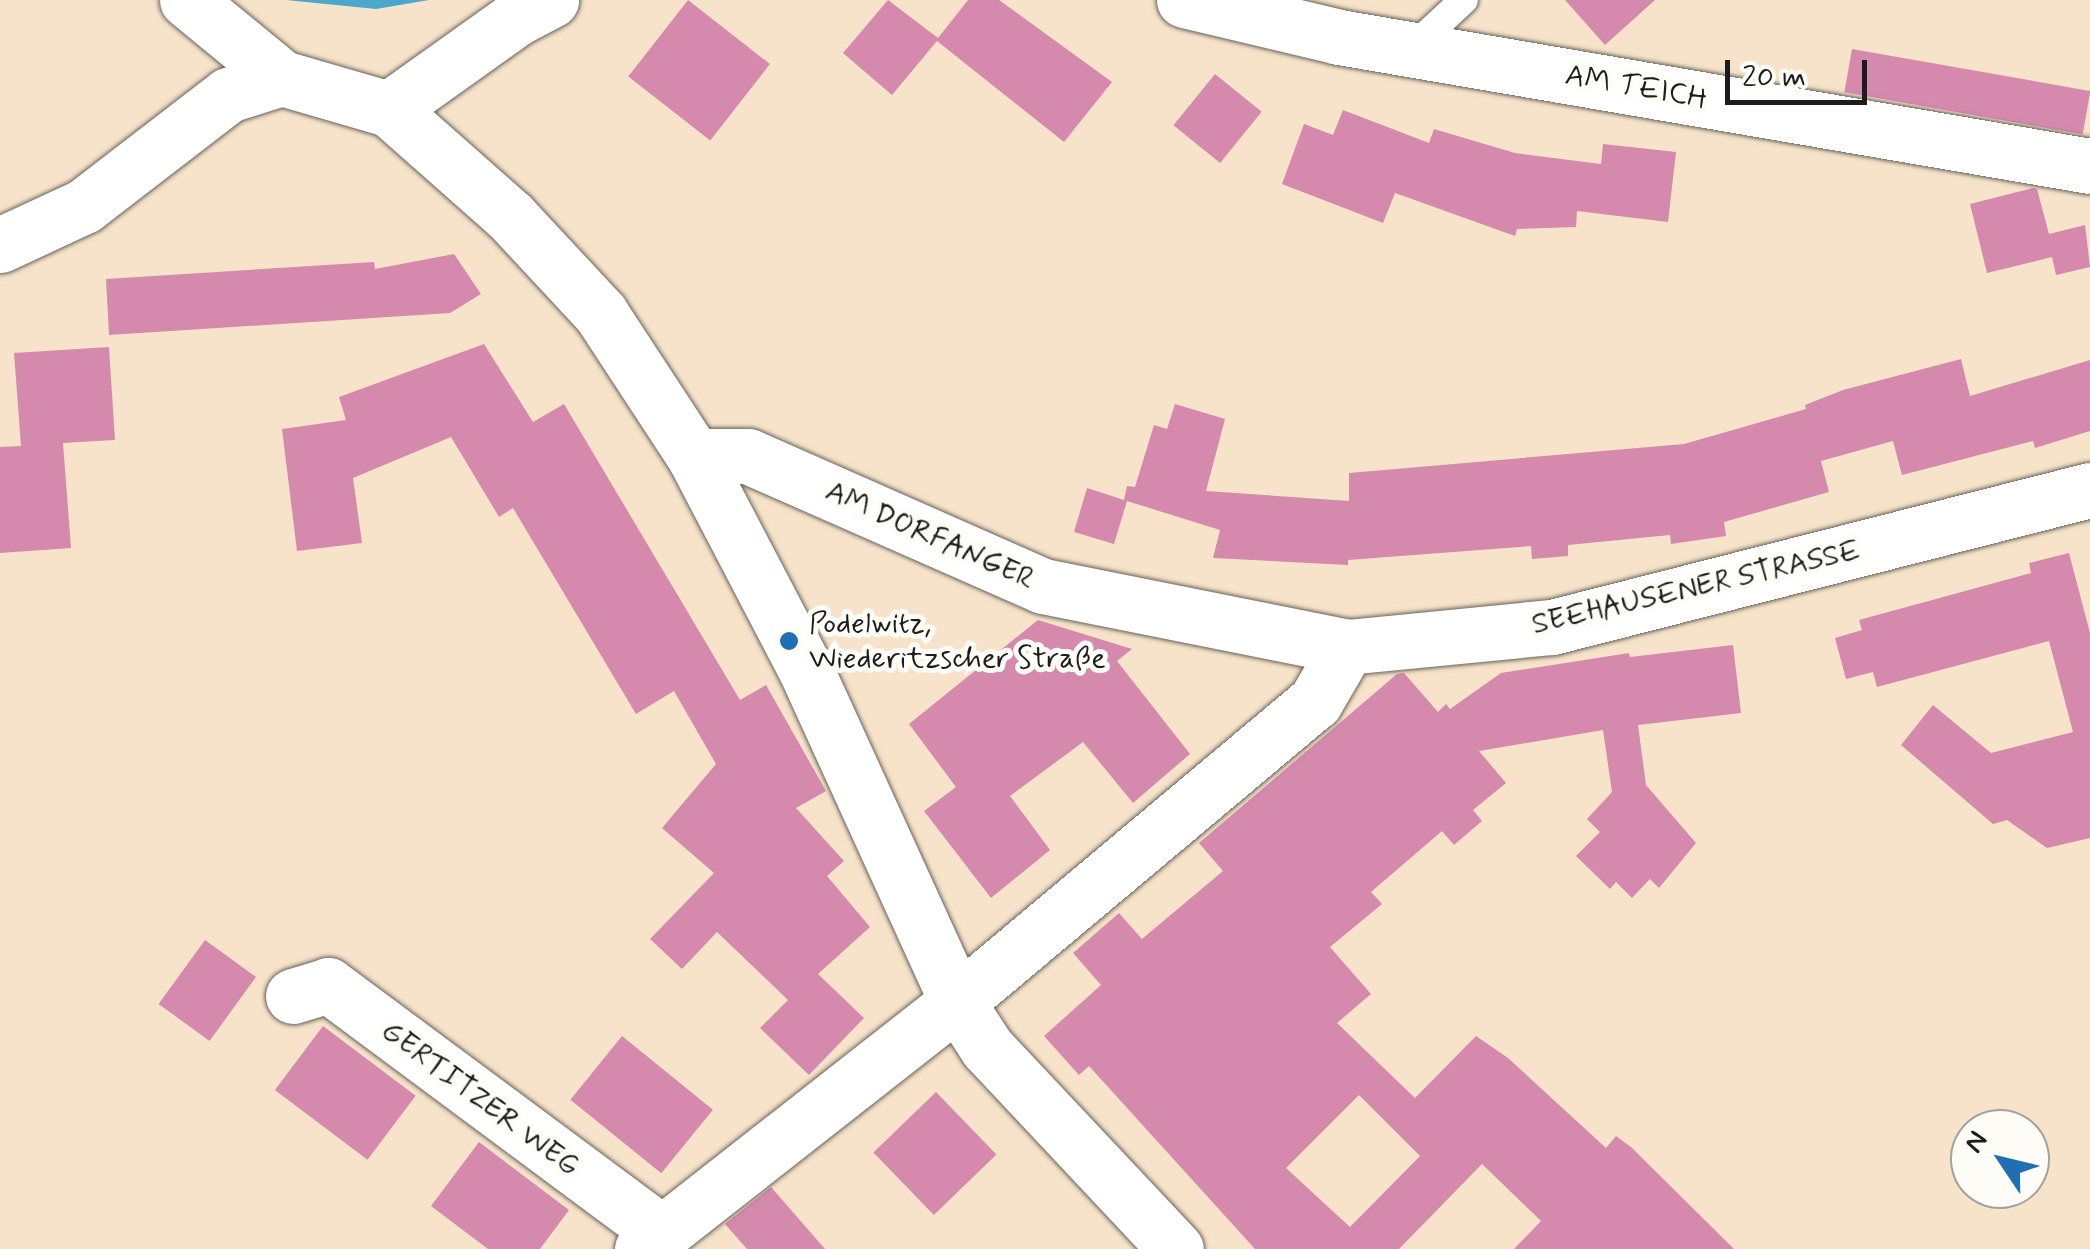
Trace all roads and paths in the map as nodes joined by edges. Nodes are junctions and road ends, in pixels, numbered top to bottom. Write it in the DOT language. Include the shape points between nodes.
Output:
graph roads {
  1 [pos="187,0"];
  2 [pos="550,0"];
  3 [pos="1184,0"];
  4 [pos="1464,0"];
  5 [pos="1410,50"];
  6 [pos="282,78"];
  7 [pos="389,109"];
  8 [pos="2090,166"];
  9 [pos="0,246"];
  10 [pos="694,456"];
  11 [pos="2090,490"];
  12 [pos="1347,647"];
  13 [pos="293,996"];
  14 [pos="957,1002"];
  15 [pos="652,1241"];
  16 [pos="1176,1249"];
  1 -- 6 [label="street"];
  2 -- 7 [label="street"];
  3 -- 5 [label="street, AM TEICH"];
  4 -- 5 [label="lane"];
  5 -- 8 [label="street, AM TEICH"];
  6 -- 7 [label="street"];
  6 -- 9 [label="street" via="228,95 84,206"];
  7 -- 10 [label="street" via="511,217 601,314"];
  10 -- 12 [label="street, AM DORFANGER" via="748,456 1042,586"];
  10 -- 14 [label="street" via="806,668"];
  11 -- 12 [label="street, SEEHAUSENER STRASSE" via="1552,627"];
  12 -- 14 [label="street" via="1315,702"];
  13 -- 15 [label="street, GERTITZER WEG" via="328,985"];
  14 -- 15 [label="street, GERTITZER WEG"];
  14 -- 16 [label="street" via="987,1048"];
}
